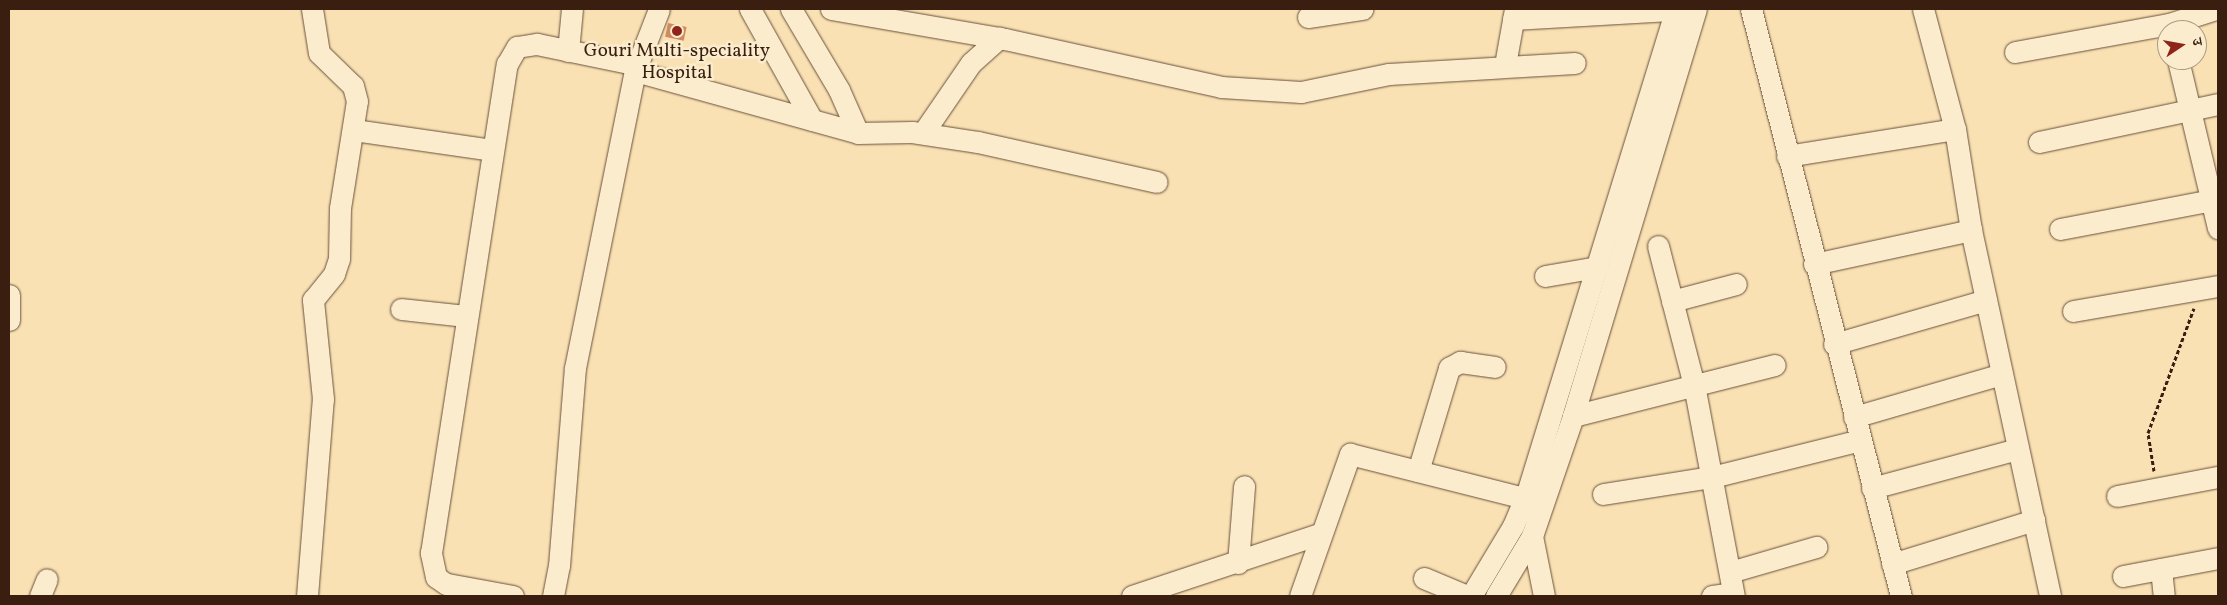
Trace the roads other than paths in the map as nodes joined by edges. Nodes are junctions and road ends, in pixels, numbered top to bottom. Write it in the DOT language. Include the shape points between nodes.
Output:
graph roads {
  1 [pos="312,9"];
  2 [pos="572,9"];
  3 [pos="660,9"];
  4 [pos="750,9"];
  5 [pos="791,9"];
  6 [pos="831,9"];
  7 [pos="1362,9"];
  8 [pos="1688,9"];
  9 [pos="1750,9"];
  10 [pos="1923,9"];
  11 [pos="2216,9"];
  12 [pos="1514,14"];
  13 [pos="1308,17"];
  14 [pos="2172,20"];
  15 [pos="2157,23"];
  16 [pos="998,38"];
  17 [pos="568,51"];
  18 [pos="2015,52"];
  19 [pos="1575,63"];
  20 [pos="1505,64"];
  21 [pos="637,68"];
  22 [pos="2180,70"];
  23 [pos="2218,104"];
  24 [pos="2190,110"];
  25 [pos="812,120"];
  26 [pos="1954,129"];
  27 [pos="354,130"];
  28 [pos="858,133"];
  29 [pos="923,133"];
  30 [pos="2039,142"];
  31 [pos="492,150"];
  32 [pos="1787,156"];
  33 [pos="1158,182"];
  34 [pos="2215,199"];
  35 [pos="2218,228"];
  36 [pos="2060,229"];
  37 [pos="1971,230"];
  38 [pos="1658,246"];
  39 [pos="1814,264"];
  40 [pos="1597,267"];
  41 [pos="1544,276"];
  42 [pos="1736,284"];
  43 [pos="2210,287"];
  44 [pos="9,294"];
  45 [pos="1986,300"];
  46 [pos="1672,301"];
  47 [pos="401,309"];
  48 [pos="2073,311"];
  49 [pos="465,316"];
  50 [pos="9,320"];
  51 [pos="1834,344"];
  52 [pos="1775,365"];
  53 [pos="1495,367"];
  54 [pos="2002,374"];
  55 [pos="1694,385"];
  56 [pos="1573,416"];
  57 [pos="1854,417"];
  58 [pos="1860,440"];
  59 [pos="2018,449"];
  60 [pos="1418,471"];
  61 [pos="1712,477"];
  62 [pos="2218,477"];
  63 [pos="1244,486"];
  64 [pos="1872,488"];
  65 [pos="1604,494"];
  66 [pos="2117,496"];
  67 [pos="1524,498"];
  68 [pos="2034,520"];
  69 [pos="1320,534"];
  70 [pos="1532,536"];
  71 [pos="1816,547"];
  72 [pos="2218,558"];
  73 [pos="1238,563"];
  74 [pos="1892,564"];
  75 [pos="2161,569"];
  76 [pos="1730,572"];
  77 [pos="2123,576"];
  78 [pos="1424,578"];
  79 [pos="1734,595"];
  80 [pos="307,596"];
  81 [pos="513,596"];
  82 [pos="552,596"];
  83 [pos="1132,596"];
  84 [pos="1300,596"];
  85 [pos="1469,596"];
  86 [pos="1496,596"];
  87 [pos="1544,596"];
  88 [pos="1712,596"];
  89 [pos="1901,596"];
  90 [pos="2050,596"];
  91 [pos="2164,596"];
  1 -- 27 [label="street" via="319,53 353,86 357,101"];
  2 -- 17 [label="street"];
  3 -- 21 [label="street"];
  4 -- 25 [label="street"];
  5 -- 28 [label="street" via="839,90"];
  6 -- 16 [label="street"];
  7 -- 13 [label="street"];
  8 -- 12 [label="street"];
  8 -- 40 [label="street"];
  8 -- 56 [label="street"];
  9 -- 32 [label="street"];
  10 -- 26 [label="street"];
  11 -- 14 [label="street"];
  12 -- 20 [label="street"];
  15 -- 18 [label="street"];
  16 -- 20 [label="street" via="1221,87 1301,92 1389,74"];
  16 -- 29 [label="street" via="971,63"];
  17 -- 21 [label="street"];
  17 -- 31 [label="street" via="537,44 517,47 511,53"];
  19 -- 20 [label="street"];
  21 -- 25 [label="street"];
  21 -- 82 [label="street" via="575,368 559,566"];
  22 -- 24 [label="street"];
  23 -- 24 [label="street"];
  24 -- 30 [label="street"];
  24 -- 34 [label="street"];
  25 -- 28 [label="street"];
  26 -- 32 [label="street"];
  26 -- 37 [label="street"];
  27 -- 31 [label="street"];
  27 -- 80 [label="street" via="340,208 339,258 334,274 313,300 322,399"];
  28 -- 29 [label="street"];
  29 -- 33 [label="street"];
  31 -- 49 [label="street"];
  32 -- 39 [label="street"];
  34 -- 35 [label="street"];
  34 -- 36 [label="street"];
  37 -- 39 [label="street"];
  37 -- 45 [label="street"];
  38 -- 46 [label="street"];
  39 -- 51 [label="street"];
  40 -- 41 [label="street"];
  40 -- 67 [label="street"];
  42 -- 46 [label="street"];
  43 -- 48 [label="street"];
  44 -- 50 [label="street"];
  45 -- 51 [label="street"];
  45 -- 54 [label="street"];
  46 -- 55 [label="street"];
  47 -- 49 [label="street"];
  49 -- 81 [label="street" via="430,553 432,569 436,578 446,584"];
  51 -- 57 [label="street"];
  52 -- 55 [label="street"];
  53 -- 60 [label="street" via="1460,362 1449,368"];
  54 -- 57 [label="street"];
  54 -- 59 [label="street"];
  55 -- 56 [label="street"];
  55 -- 61 [label="street"];
  56 -- 70 [label="street"];
  57 -- 58 [label="street"];
  58 -- 61 [label="street"];
  58 -- 64 [label="street"];
  59 -- 64 [label="street"];
  59 -- 68 [label="street"];
  60 -- 67 [label="street"];
  60 -- 69 [label="street" via="1350,454"];
  61 -- 65 [label="street"];
  61 -- 76 [label="street"];
  62 -- 66 [label="street"];
  63 -- 73 [label="street"];
  64 -- 74 [label="street"];
  67 -- 85 [label="street" via="1513,526"];
  68 -- 74 [label="street"];
  68 -- 90 [label="street"];
  69 -- 73 [label="street"];
  69 -- 84 [label="street"];
  70 -- 86 [label="street"];
  70 -- 87 [label="street"];
  71 -- 76 [label="street"];
  72 -- 75 [label="street"];
  73 -- 83 [label="street"];
  74 -- 89 [label="street"];
  75 -- 77 [label="street"];
  75 -- 91 [label="street"];
  76 -- 79 [label="street"];
  78 -- 85 [label="street"];
  79 -- 88 [label="street"];
}
